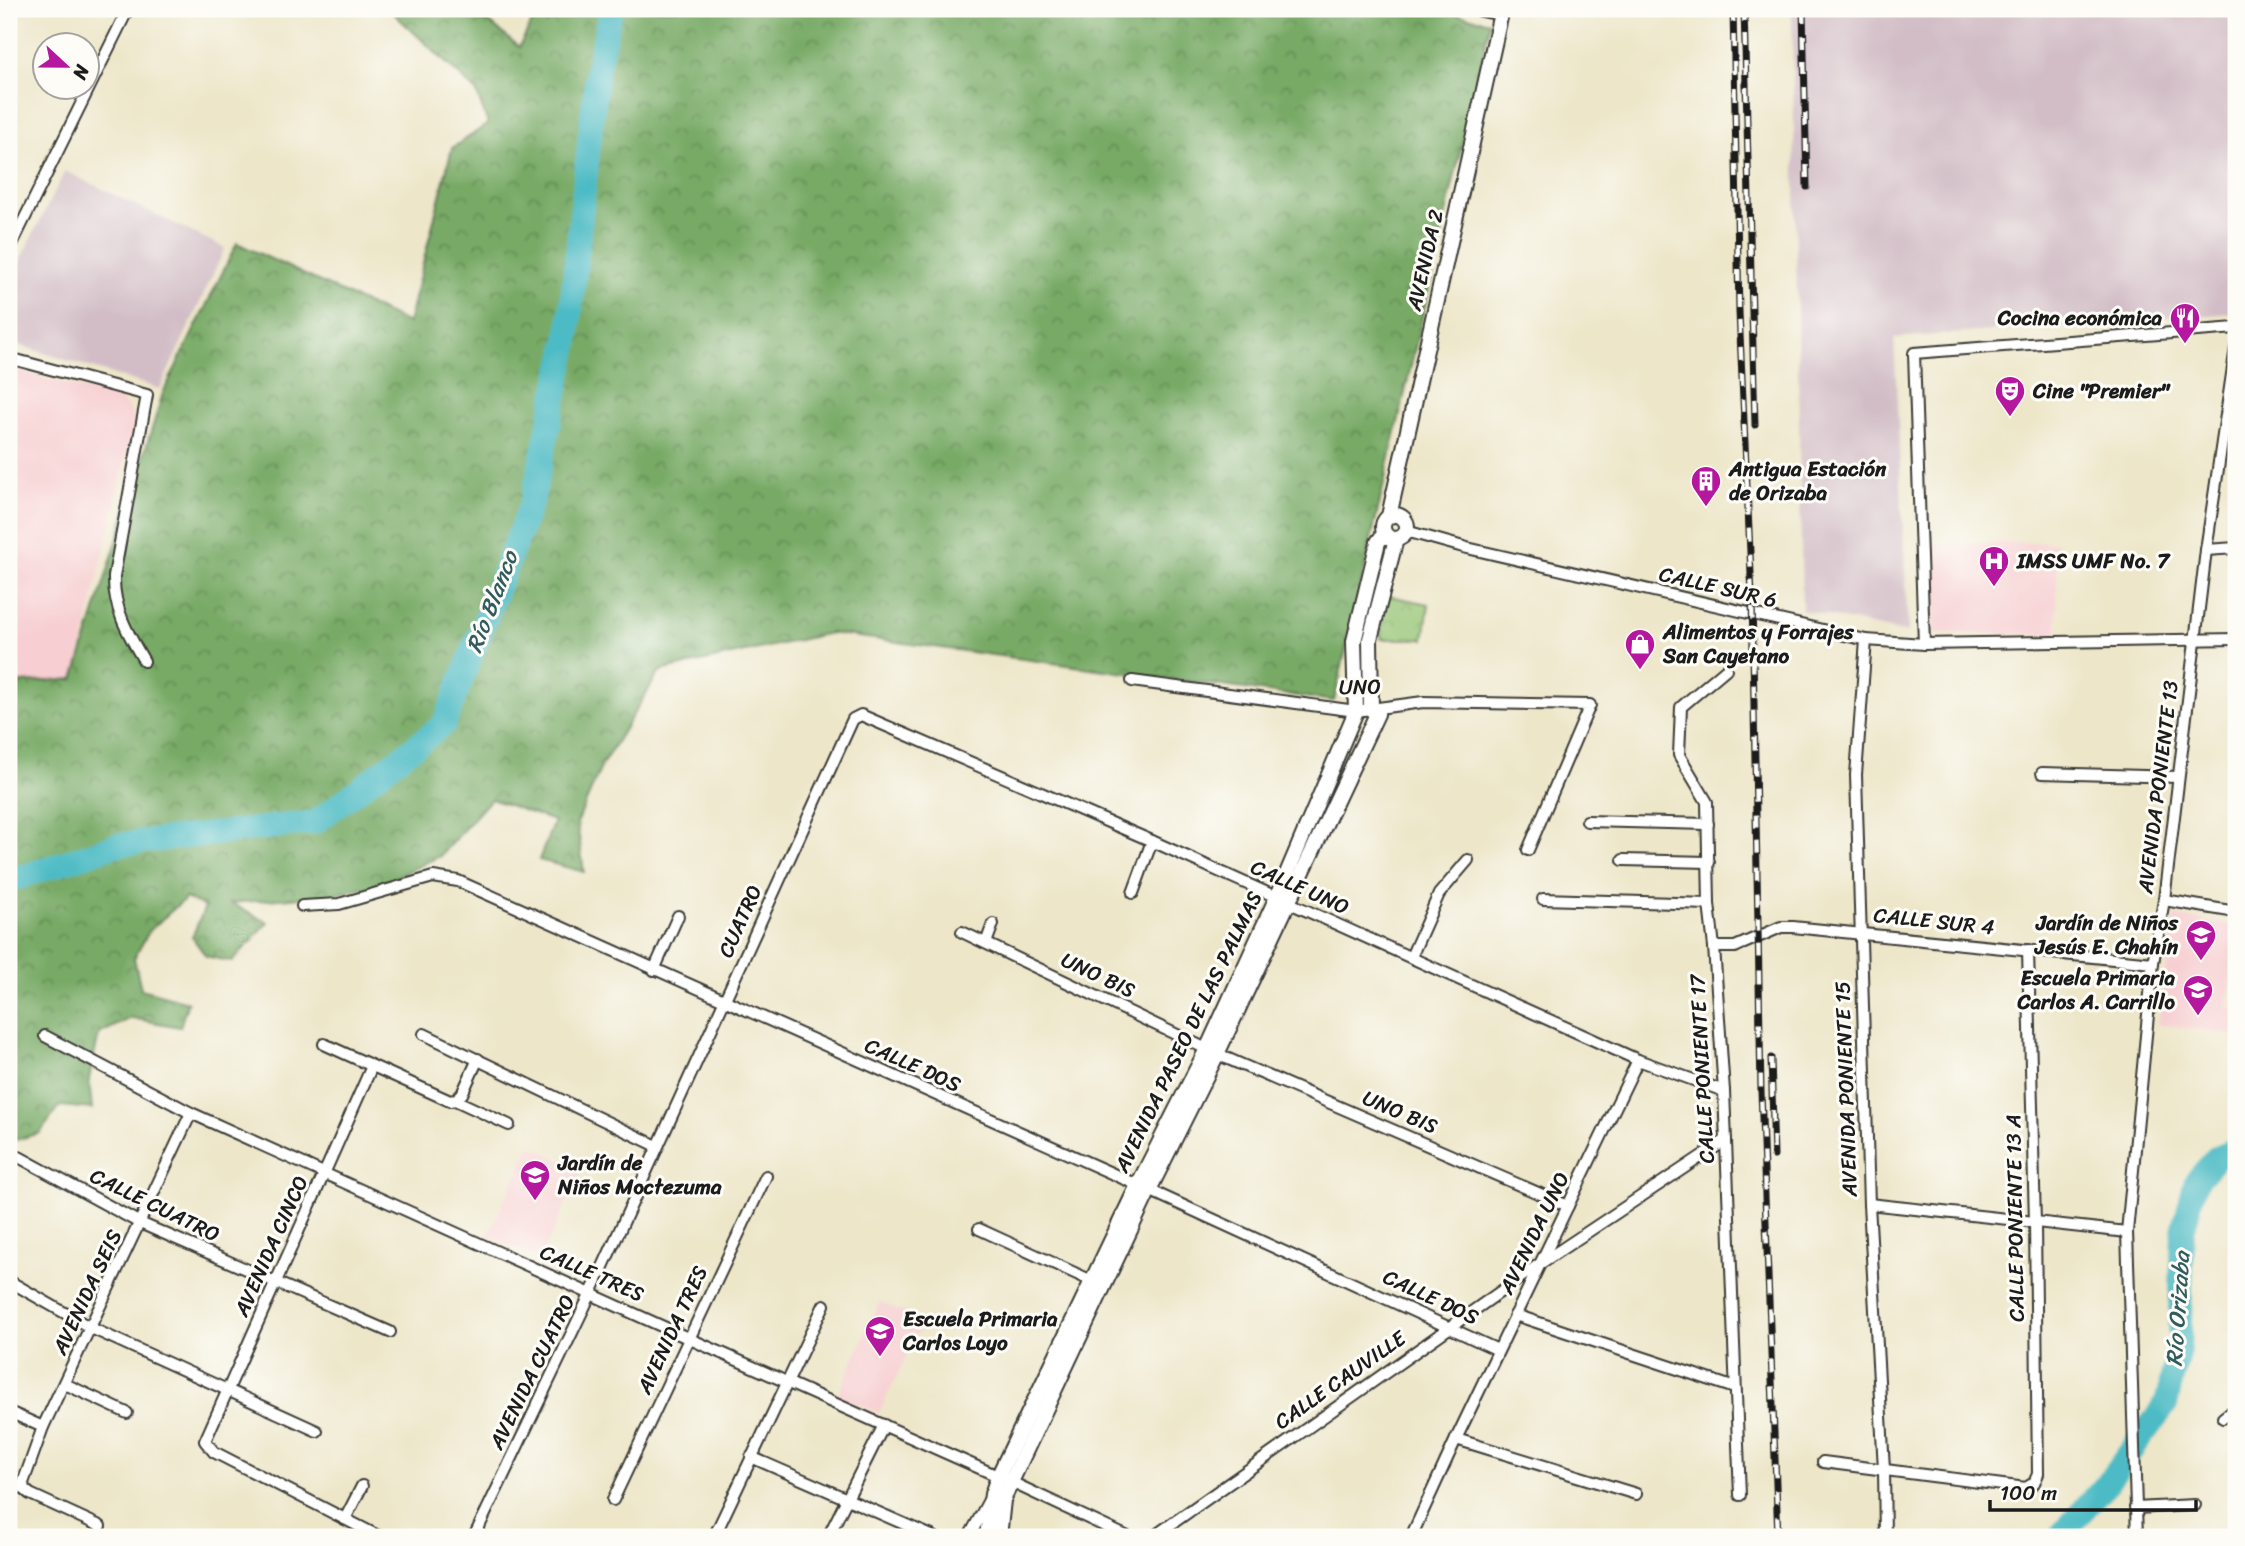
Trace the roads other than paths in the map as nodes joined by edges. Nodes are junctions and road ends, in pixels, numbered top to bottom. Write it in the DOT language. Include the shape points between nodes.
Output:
graph roads {
  1 [pos="128,9"];
  2 [pos="1482,9"];
  3 [pos="1502,11"];
  4 [pos="9,250"];
  5 [pos="2236,328"];
  6 [pos="2236,347"];
  7 [pos="9,358"];
  8 [pos="1389,516"];
  9 [pos="1396,535"];
  10 [pos="2236,548"];
  11 [pos="2206,550"];
  12 [pos="2195,638"];
  13 [pos="2236,639"];
  14 [pos="1866,640"];
  15 [pos="1924,644"];
  16 [pos="144,661"];
  17 [pos="1726,669"];
  18 [pos="1132,681"];
  19 [pos="1371,709"];
  20 [pos="1356,710"];
  21 [pos="861,715"];
  22 [pos="2042,773"];
  23 [pos="2178,777"];
  24 [pos="1587,821"];
  25 [pos="1708,824"];
  26 [pos="1152,841"];
  27 [pos="1528,850"];
  28 [pos="1468,860"];
  29 [pos="1623,860"];
  30 [pos="1709,862"];
  31 [pos="1133,893"];
  32 [pos="1542,899"];
  33 [pos="1282,900"];
  34 [pos="2164,900"];
  35 [pos="1709,904"];
  36 [pos="302,906"];
  37 [pos="2236,912"];
  38 [pos="678,916"];
  39 [pos="993,924"];
  40 [pos="962,932"];
  41 [pos="1861,933"];
  42 [pos="986,943"];
  43 [pos="1714,947"];
  44 [pos="2028,950"];
  45 [pos="1411,957"];
  46 [pos="2153,963"];
  47 [pos="654,970"];
  48 [pos="725,1002"];
  49 [pos="424,1034"];
  50 [pos="45,1036"];
  51 [pos="324,1044"];
  52 [pos="1213,1050"];
  53 [pos="478,1059"];
  54 [pos="1638,1059"];
  55 [pos="372,1066"];
  56 [pos="1724,1091"];
  57 [pos="455,1100"];
  58 [pos="191,1113"];
  59 [pos="509,1125"];
  60 [pos="1726,1140"];
  61 [pos="657,1146"];
  62 [pos="19,1157"];
  63 [pos="324,1174"];
  64 [pos="766,1176"];
  65 [pos="1143,1187"];
  66 [pos="1869,1204"];
  67 [pos="1568,1206"];
  68 [pos="140,1223"];
  69 [pos="2035,1223"];
  70 [pos="979,1230"];
  71 [pos="2127,1232"];
  72 [pos="1541,1263"];
  73 [pos="9,1281"];
  74 [pos="1092,1281"];
  75 [pos="276,1283"];
  76 [pos="591,1293"];
  77 [pos="824,1305"];
  78 [pos="1515,1315"];
  79 [pos="1450,1326"];
  80 [pos="91,1328"];
  81 [pos="390,1332"];
  82 [pos="690,1339"];
  83 [pos="1499,1350"];
  84 [pos="786,1382"];
  85 [pos="65,1384"];
  86 [pos="1735,1388"];
  87 [pos="226,1391"];
  88 [pos="2236,1408"];
  89 [pos="9,1412"];
  90 [pos="127,1413"];
  91 [pos="2223,1418"];
  92 [pos="884,1425"];
  93 [pos="43,1427"];
  94 [pos="317,1431"];
  95 [pos="1456,1439"];
  96 [pos="751,1457"];
  97 [pos="1823,1462"];
  98 [pos="1884,1469"];
  99 [pos="1004,1479"];
  100 [pos="362,1486"];
  101 [pos="992,1494"];
  102 [pos="1636,1494"];
  103 [pos="1740,1495"];
  104 [pos="848,1499"];
  105 [pos="613,1500"];
  106 [pos="2195,1505"];
  107 [pos="2135,1508"];
  108 [pos="345,1519"];
  109 [pos="100,1525"];
  110 [pos="380,1537"];
  111 [pos="474,1537"];
  112 [pos="714,1537"];
  113 [pos="828,1537"];
  114 [pos="934,1537"];
  115 [pos="969,1537"];
  116 [pos="987,1537"];
  117 [pos="999,1537"];
  118 [pos="1128,1537"];
  119 [pos="1153,1537"];
  120 [pos="1411,1537"];
  121 [pos="1885,1537"];
  122 [pos="2137,1537"];
  1 -- 4 [label="street"];
  2 -- 3 [label="street"];
  3 -- 8 [label="street, AVENIDA 2"];
  5 -- 15 [label="street" via="1914,353"];
  6 -- 11 [label="street, AVENIDA PONIENTE 13"];
  7 -- 16 [label="street" via="147,395 113,594"];
  8 -- 9 [label="street, AVENIDA PASEO DE LAS PALMAS" via="1382,525"];
  8 -- 9 [label="street" via="1404,518"];
  9 -- 14 [label="street, CALLE SUR 6"];
  9 -- 19 [label="street, AVENIDA PASEO DE LAS PALMAS" via="1370,639"];
  9 -- 20 [label="street, AVENIDA PASEO DE LAS PALMAS" via="1378,542 1354,640"];
  10 -- 11 [label="street"];
  11 -- 12 [label="street, AVENIDA PONIENTE 13"];
  12 -- 13 [label="street, CALLE SUR 6"];
  12 -- 15 [label="street, CALLE SUR 6"];
  12 -- 23 [label="street, AVENIDA PONIENTE 13"];
  14 -- 15 [label="street, CALLE SUR 6"];
  14 -- 41 [label="street, AVENIDA PONIENTE 15" via="1856,775"];
  17 -- 25 [label="street, CALLE PONIENTE 17" via="1681,707 1679,755 1707,802"];
  18 -- 20 [label="street, UNO"];
  19 -- 20 [label="street, UNO"];
  19 -- 27 [label="street, UNO" via="1423,702 1590,705"];
  19 -- 33 [label="street, AVENIDA PASEO DE LAS PALMAS" via="1377,714"];
  20 -- 33 [label="street, AVENIDA PASEO DE LAS PALMAS"];
  21 -- 26 [label="street, CALLE UNO"];
  21 -- 48 [label="street, CUATRO" via="853,719"];
  22 -- 23 [label="street"];
  23 -- 34 [label="street, AVENIDA PONIENTE 13"];
  24 -- 25 [label="street"];
  25 -- 30 [label="street, CALLE PONIENTE 17"];
  26 -- 31 [label="street"];
  26 -- 33 [label="street, CALLE UNO"];
  28 -- 45 [label="street" via="1439,894"];
  29 -- 30 [label="street"];
  30 -- 35 [label="street, CALLE PONIENTE 17"];
  32 -- 35 [label="street"];
  33 -- 45 [label="street, CALLE UNO"];
  33 -- 52 [label="street, AVENIDA PASEO DE LAS PALMAS"];
  34 -- 37 [label="street"];
  34 -- 46 [label="street, AVENIDA PONIENTE 13"];
  35 -- 43 [label="street, CALLE PONIENTE 17"];
  36 -- 47 [label="street, CALLE DOS" via="339,904 433,877 444,878"];
  38 -- 47 [label="street"];
  39 -- 42 [label="street"];
  40 -- 42 [label="street, UNO BIS"];
  41 -- 43 [label="street, CALLE SUR 4" via="1781,928 1735,947"];
  41 -- 44 [label="street, CALLE SUR 4"];
  41 -- 66 [label="street, AVENIDA PONIENTE 15"];
  42 -- 52 [label="street, UNO BIS"];
  43 -- 56 [label="street, CALLE PONIENTE 17"];
  44 -- 46 [label="street, CALLE SUR 4"];
  44 -- 69 [label="street, CALLE PONIENTE 13 A"];
  45 -- 54 [label="street, CALLE UNO"];
  46 -- 71 [label="street, AVENIDA PONIENTE 13"];
  47 -- 48 [label="street, CALLE DOS"];
  48 -- 61 [label="street, CUATRO"];
  48 -- 65 [label="street, CALLE DOS"];
  49 -- 53 [label="street"];
  50 -- 58 [label="street, CALLE TRES"];
  51 -- 55 [label="street"];
  52 -- 65 [label="street, AVENIDA PASEO DE LAS PALMAS"];
  52 -- 67 [label="street, UNO BIS"];
  53 -- 57 [label="street"];
  53 -- 61 [label="street"];
  54 -- 56 [label="street, CALLE UNO"];
  54 -- 67 [label="street, AVENIDA UNO"];
  55 -- 57 [label="street"];
  55 -- 63 [label="street, AVENIDA CINCO"];
  56 -- 60 [label="street, CALLE PONIENTE 17"];
  57 -- 59 [label="street"];
  58 -- 63 [label="street, CALLE TRES"];
  58 -- 68 [label="street, AVENIDA SEIS"];
  60 -- 72 [label="street, CALLE CAUVILLE"];
  60 -- 86 [label="street, CALLE PONIENTE 17"];
  61 -- 76 [label="street, AVENIDA CUATRO"];
  62 -- 68 [label="street, CALLE CUATRO"];
  63 -- 75 [label="street, AVENIDA CINCO"];
  63 -- 76 [label="street, CALLE TRES"];
  64 -- 82 [label="street, AVENIDA TRES"];
  65 -- 74 [label="street, AVENIDA PASEO DE LAS PALMAS"];
  65 -- 79 [label="street, CALLE DOS"];
  65 -- 99 [label="street, AVENIDA PASEO DE LAS PALMAS"];
  66 -- 69 [label="street"];
  66 -- 98 [label="street, AVENIDA PONIENTE 15"];
  67 -- 72 [label="street, AVENIDA UNO"];
  68 -- 75 [label="street, CALLE CUATRO"];
  68 -- 80 [label="street, AVENIDA SEIS"];
  69 -- 71 [label="street"];
  69 -- 98 [label="street, CALLE PONIENTE 13 A" via="2038,1474 2034,1483 2026,1488"];
  70 -- 74 [label="street"];
  71 -- 107 [label="street, AVENIDA PONIENTE 13"];
  72 -- 78 [label="street, AVENIDA UNO"];
  72 -- 79 [label="street, CALLE CAUVILLE"];
  73 -- 80 [label="street"];
  74 -- 99 [label="street, AVENIDA PASEO DE LAS PALMAS"];
  75 -- 81 [label="street, CALLE CUATRO"];
  75 -- 87 [label="street, AVENIDA CINCO"];
  76 -- 82 [label="street, CALLE TRES"];
  76 -- 111 [label="street, AVENIDA CUATRO"];
  77 -- 84 [label="street"];
  78 -- 83 [label="street, AVENIDA UNO"];
  78 -- 86 [label="street"];
  79 -- 83 [label="street, CALLE DOS"];
  79 -- 119 [label="street, CALLE CAUVILLE"];
  80 -- 85 [label="street, AVENIDA SEIS"];
  80 -- 87 [label="street"];
  82 -- 84 [label="street, CALLE TRES"];
  82 -- 105 [label="street, AVENIDA TRES"];
  83 -- 95 [label="street, AVENIDA UNO"];
  84 -- 92 [label="street, CALLE TRES"];
  84 -- 96 [label="street"];
  85 -- 90 [label="street"];
  85 -- 93 [label="street, AVENIDA SEIS"];
  86 -- 103 [label="street, CALLE PONIENTE 17"];
  87 -- 94 [label="street"];
  87 -- 108 [label="street, AVENIDA CINCO" via="205,1441 214,1452"];
  88 -- 91 [label="street"];
  89 -- 93 [label="street"];
  92 -- 99 [label="street, CALLE TRES"];
  92 -- 104 [label="street"];
  93 -- 109 [label="street, AVENIDA SEIS" via="24,1489"];
  95 -- 102 [label="street"];
  95 -- 120 [label="street, AVENIDA UNO"];
  96 -- 104 [label="street"];
  96 -- 112 [label="street"];
  97 -- 98 [label="street"];
  98 -- 121 [label="street, AVENIDA PONIENTE 15"];
  99 -- 101 [label="street, AVENIDA PASEO DE LAS PALMAS"];
  99 -- 117 [label="street, AVENIDA PASEO DE LAS PALMAS"];
  99 -- 118 [label="street, CALLE TRES"];
  100 -- 108 [label="street"];
  101 -- 115 [label="street"];
  101 -- 116 [label="street, AVENIDA PASEO DE LAS PALMAS"];
  104 -- 113 [label="street"];
  104 -- 114 [label="street"];
  106 -- 107 [label="street"];
  107 -- 122 [label="street, AVENIDA PONIENTE 13"];
  108 -- 110 [label="street"];
}
